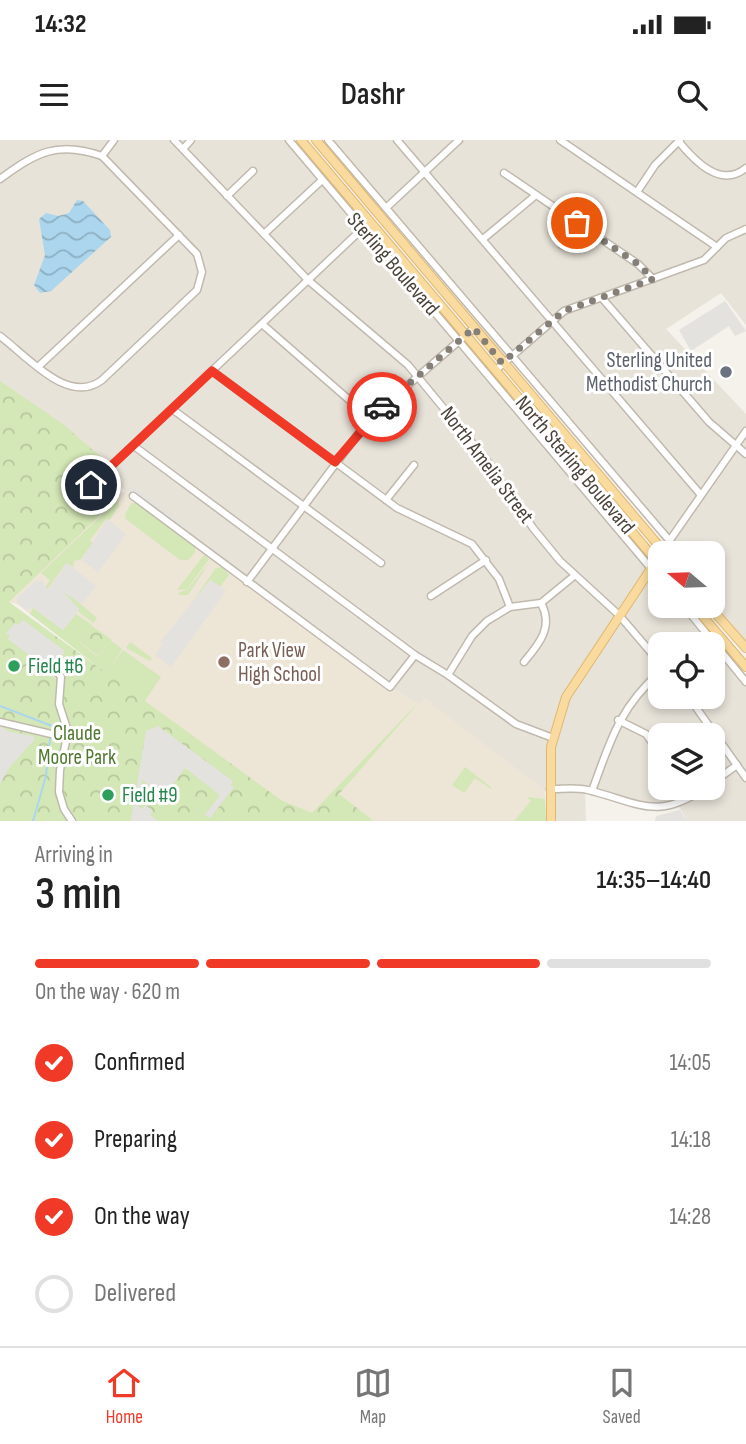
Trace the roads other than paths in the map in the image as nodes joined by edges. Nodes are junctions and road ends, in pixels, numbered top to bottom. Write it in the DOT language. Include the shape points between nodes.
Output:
graph roads {
  1 [pos="114,140"];
  2 [pos="174,140"];
  3 [pos="191,140"];
  4 [pos="289,140"];
  5 [pos="301,140"];
  6 [pos="316,140"];
  7 [pos="328,140"];
  8 [pos="397,140"];
  9 [pos="459,140"];
  10 [pos="560,140"];
  11 [pos="680,141"];
  12 [pos="53,143"];
  13 [pos="183,149"];
  14 [pos="102,156"];
  15 [pos="746,168"];
  16 [pos="253,171"];
  17 [pos="424,172"];
  18 [pos="504,173"];
  19 [pos="0,178"];
  20 [pos="321,181"];
  21 [pos="637,192"];
  22 [pos="227,195"];
  23 [pos="536,195"];
  24 [pos="386,208"];
  25 [pos="577,223"];
  26 [pos="362,229"];
  27 [pos="746,229"];
  28 [pos="264,234"];
  29 [pos="179,235"];
  30 [pos="483,239"];
  31 [pos="562,245"];
  32 [pos="717,247"];
  33 [pos="653,279"];
  34 [pos="309,281"];
  35 [pos="602,298"];
  36 [pos="551,321"];
  37 [pos="262,324"];
  38 [pos="474,328"];
  39 [pos="466,334"];
  40 [pos="0,337"];
  41 [pos="459,341"];
  42 [pos="511,355"];
  43 [pos="39,366"];
  44 [pos="499,366"];
  45 [pos="212,371"];
  46 [pos="417,376"];
  47 [pos="172,409"];
  48 [pos="370,418"];
  49 [pos="746,431"];
  50 [pos="134,446"];
  51 [pos="736,446"];
  52 [pos="746,454"];
  53 [pos="335,462"];
  54 [pos="414,466"];
  55 [pos="91,485"];
  56 [pos="701,495"];
  57 [pos="132,496"];
  58 [pos="386,500"];
  59 [pos="303,505"];
  60 [pos="648,541"];
  61 [pos="670,541"];
  62 [pos="271,548"];
  63 [pos="486,560"];
  64 [pos="381,563"];
  65 [pos="648,565"];
  66 [pos="648,573"];
  67 [pos="574,576"];
  68 [pos="247,582"];
  69 [pos="431,596"];
  70 [pos="541,603"];
  71 [pos="510,607"];
  72 [pos="619,615"];
  73 [pos="694,618"];
  74 [pos="704,618"];
  75 [pos="720,618"];
  76 [pos="746,648"];
  77 [pos="648,649"];
  78 [pos="415,656"];
  79 [pos="524,662"];
  80 [pos="52,665"];
  81 [pos="746,667"];
  82 [pos="449,675"];
  83 [pos="746,681"];
  84 [pos="648,682"];
  85 [pos="697,709"];
  86 [pos="618,720"];
  87 [pos="0,722"];
  88 [pos="648,737"];
  89 [pos="68,738"];
  90 [pos="552,738"];
  91 [pos="737,765"];
  92 [pos="725,774"];
  93 [pos="746,778"];
  94 [pos="550,789"];
  95 [pos="592,791"];
  96 [pos="688,800"];
  97 [pos="72,821"];
  98 [pos="551,821"];
  1 -- 14 [label="street"];
  2 -- 13 [label="street, North Amelia Street"];
  3 -- 13 [label="street"];
  4 -- 20 [label="street, Sterling Boulevard"];
  5 -- 39 [label="main road, North Sterling Boulevard"];
  6 -- 38 [label="main road, North Sterling Boulevard"];
  7 -- 24 [label="street, Sterling Boulevard"];
  8 -- 17 [label="street"];
  9 -- 17 [label="street"];
  10 -- 21 [label="street"];
  11 -- 15 [label="street" via="700,165 715,173 734,175"];
  11 -- 21 [label="street" via="655,165"];
  12 -- 14 [label="street"];
  12 -- 19 [label="street"];
  13 -- 22 [label="street, North Amelia Street"];
  14 -- 29 [label="street"];
  16 -- 22 [label="street"];
  17 -- 24 [label="street"];
  17 -- 30 [label="street"];
  18 -- 23 [label="street"];
  20 -- 26 [label="street, Sterling Boulevard"];
  20 -- 28 [label="street"];
  21 -- 32 [label="street"];
  22 -- 28 [label="street, North Amelia Street"];
  23 -- 25 [label="street"];
  23 -- 30 [label="street"];
  24 -- 42 [label="street, Sterling Boulevard"];
  25 -- 31 [label="street"];
  25 -- 33 [label="street"];
  26 -- 34 [label="street"];
  26 -- 41 [label="street, Sterling Boulevard"];
  27 -- 32 [label="street"];
  28 -- 34 [label="street, North Amelia Street"];
  29 -- 43 [label="street"];
  29 -- 43 [label="street" via="201,262 197,290 112,371 97,384 78,389 64,385"];
  30 -- 36 [label="street"];
  32 -- 33 [label="street" via="704,260"];
  33 -- 35 [label="street"];
  34 -- 37 [label="street"];
  34 -- 46 [label="street, North Amelia Street"];
  35 -- 36 [label="street" via="564,311"];
  35 -- 51 [label="street" via="709,422"];
  36 -- 42 [label="street"];
  36 -- 56 [label="street"];
  37 -- 45 [label="street"];
  37 -- 48 [label="street"];
  38 -- 39 [label="street"];
  38 -- 44 [label="main road, North Sterling Boulevard"];
  39 -- 41 [label="street"];
  39 -- 44 [label="main road, North Sterling Boulevard"];
  40 -- 43 [label="street"];
  41 -- 46 [label="street"];
  41 -- 65 [label="street, Sterling Boulevard"];
  42 -- 44 [label="street"];
  42 -- 61 [label="street, Sterling Boulevard"];
  44 -- 60 [label="main road, North Sterling Boulevard"];
  45 -- 47 [label="street"];
  45 -- 53 [label="street"];
  46 -- 48 [label="street"];
  46 -- 67 [label="street, North Amelia Street"];
  47 -- 50 [label="street"];
  47 -- 59 [label="street"];
  48 -- 53 [label="street"];
  49 -- 51 [label="street"];
  50 -- 55 [label="street"];
  50 -- 62 [label="street"];
  51 -- 52 [label="street"];
  51 -- 56 [label="street"];
  53 -- 58 [label="street"];
  53 -- 59 [label="street"];
  54 -- 58 [label="street"];
  56 -- 61 [label="street"];
  57 -- 68 [label="street"];
  58 -- 63 [label="street" via="415,518 458,535"];
  59 -- 62 [label="street"];
  59 -- 64 [label="street"];
  62 -- 68 [label="street"];
  62 -- 78 [label="street"];
  63 -- 69 [label="street"];
  63 -- 71 [label="street"];
  66 -- 72 [label="main road"];
  67 -- 70 [label="street"];
  67 -- 72 [label="street, North Amelia Street"];
  68 -- 78 [label="street" via="390,687"];
  70 -- 71 [label="street"];
  70 -- 79 [label="street" via="545,632"];
  71 -- 82 [label="street" via="479,628"];
  72 -- 77 [label="street, North Amelia Street"];
  72 -- 90 [label="main road" via="566,697"];
  73 -- 83 [label="street"];
  74 -- 81 [label="main road"];
  75 -- 76 [label="main road"];
  78 -- 82 [label="street"];
  80 -- 89 [label="street" via="61,677 59,704"];
  82 -- 90 [label="street" via="516,724"];
  84 -- 86 [label="street"];
  85 -- 91 [label="street"];
  86 -- 88 [label="street"];
  86 -- 95 [label="street"];
  87 -- 89 [label="street"];
  89 -- 97 [label="street" via="59,785"];
  90 -- 94 [label="main road"];
  91 -- 92 [label="street"];
  91 -- 93 [label="street"];
  94 -- 95 [label="street"];
  94 -- 98 [label="main road"];
  95 -- 96 [label="street" via="645,811 679,806"];
}
